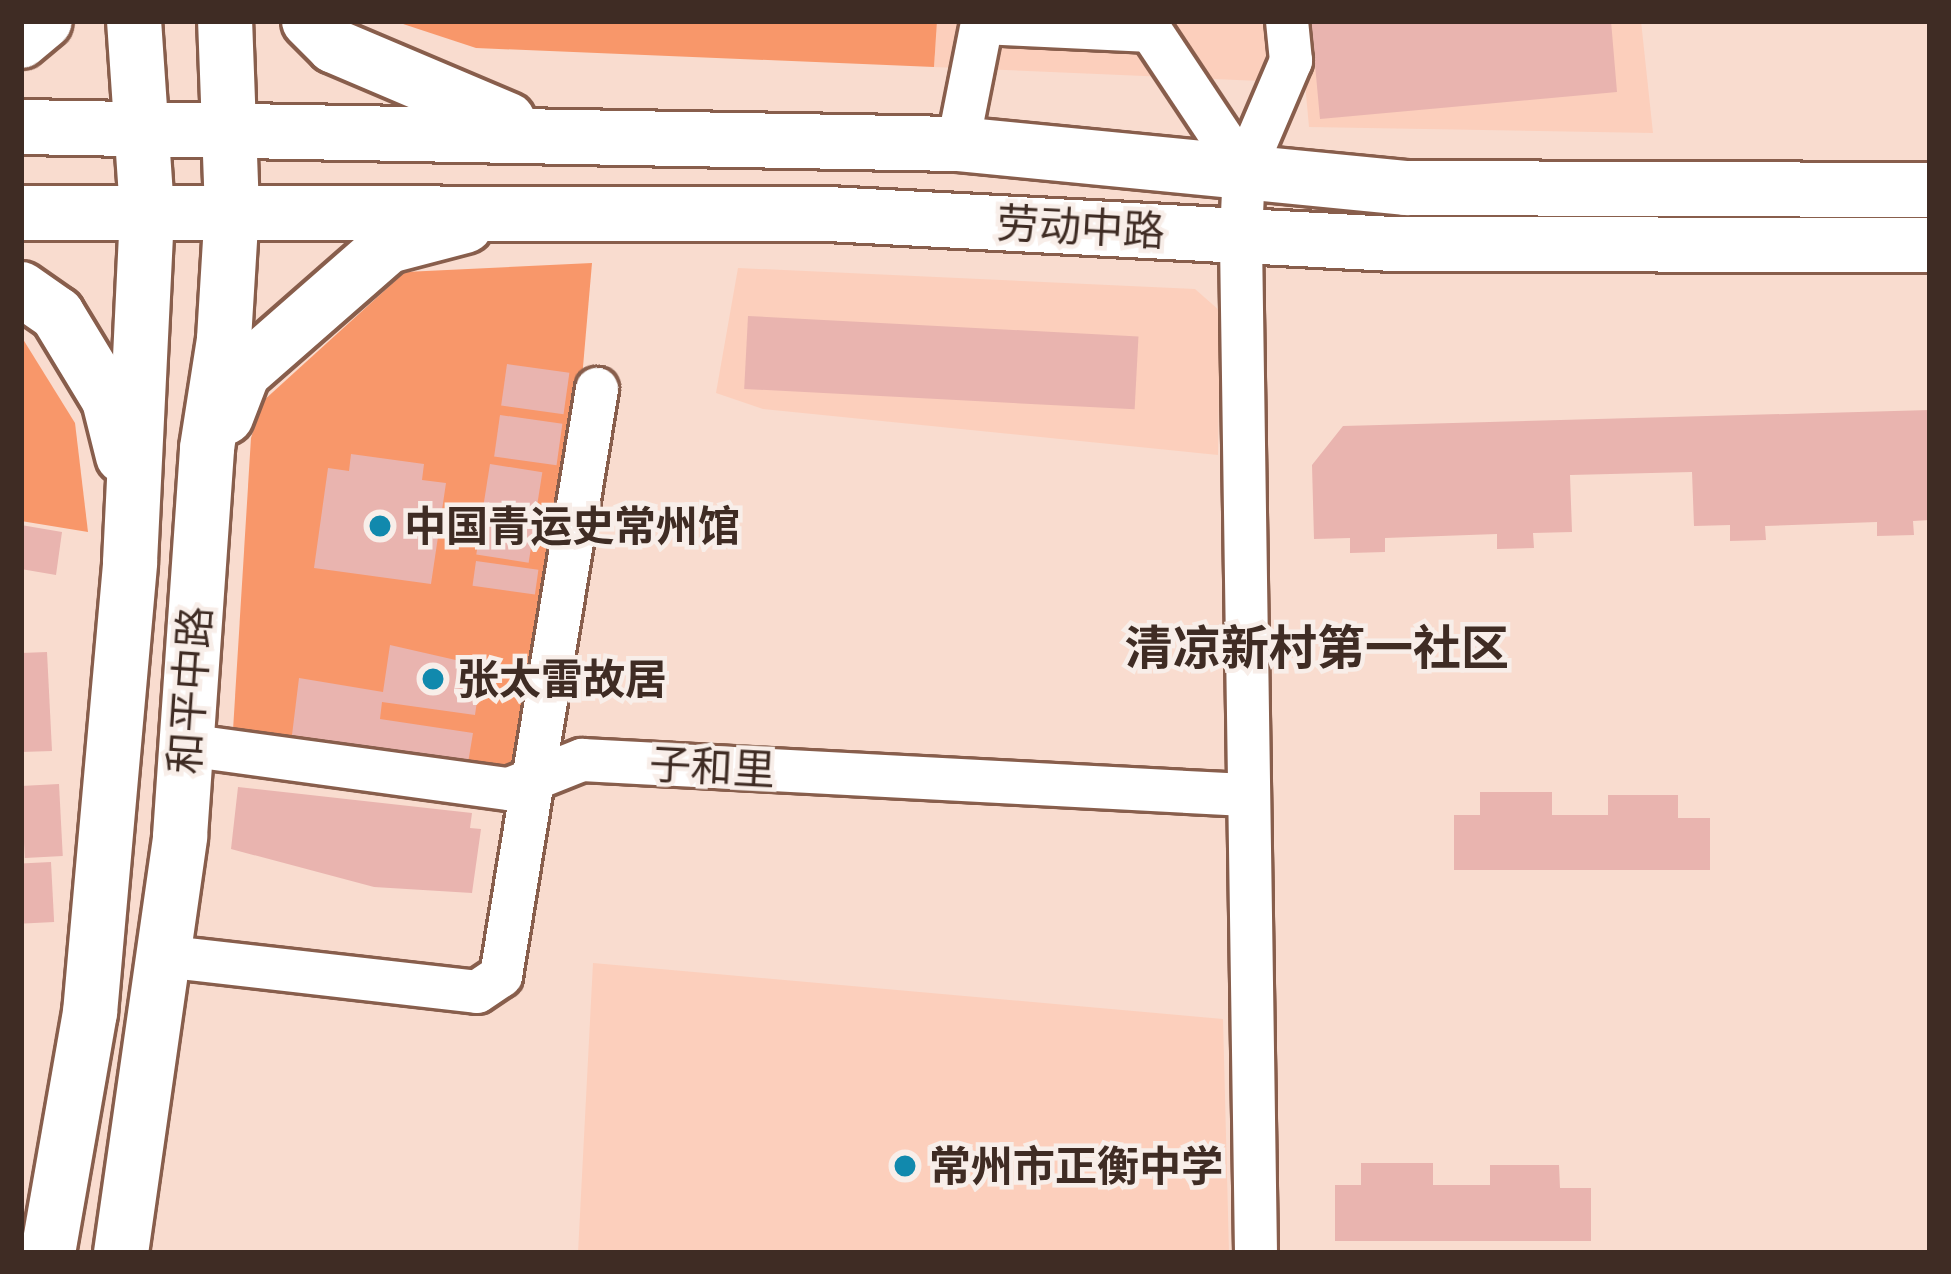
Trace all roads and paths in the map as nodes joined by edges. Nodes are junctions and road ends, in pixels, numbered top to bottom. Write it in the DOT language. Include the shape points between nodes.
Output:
graph roads {
  1 [pos="45,21"];
  2 [pos="134,21"];
  3 [pos="225,21"];
  4 [pos="309,21"];
  5 [pos="1287,21"];
  6 [pos="21,41"];
  7 [pos="230,125"];
  8 [pos="141,126"];
  9 [pos="21,127"];
  10 [pos="538,133"];
  11 [pos="958,144"];
  12 [pos="1244,171"];
  13 [pos="1930,190"];
  14 [pos="525,209"];
  15 [pos="232,210"];
  16 [pos="147,211"];
  17 [pos="21,213"];
  18 [pos="1241,236"];
  19 [pos="1930,245"];
  20 [pos="21,289"];
  21 [pos="597,389"];
  22 [pos="205,476"];
  23 [pos="133,500"];
  24 [pos="186,746"];
  25 [pos="529,781"];
  26 [pos="1246,795"];
  27 [pos="162,956"];
  28 [pos="48,1253"];
  29 [pos="121,1253"];
  30 [pos="1256,1253"];
  1 -- 6 [label="main road"];
  2 -- 8 [label="main road, 和平中路"];
  3 -- 7 [label="main road, 和平中路"];
  4 -- 10 [label="main road" via="334,46"];
  5 -- 12 [label="street" via="1291,62"];
  7 -- 8 [label="main road"];
  7 -- 10 [label="main road"];
  7 -- 15 [label="main road, 和平中路"];
  8 -- 9 [label="main road"];
  8 -- 16 [label="main road, 和平中路"];
  10 -- 11 [label="main road"];
  11 -- 12 [label="main road"];
  11 -- 12 [label="street" via="982,23 1151,31"];
  12 -- 13 [label="main road" via="1406,188"];
  12 -- 18 [label="street"];
  14 -- 15 [label="main road, 劳动中路"];
  14 -- 18 [label="main road, 劳动中路"];
  14 -- 22 [label="main road" via="388,246 341,285 243,373"];
  15 -- 16 [label="main road, 劳动中路"];
  15 -- 22 [label="main road, 和平中路"];
  16 -- 17 [label="main road, 劳动中路"];
  16 -- 23 [label="main road, 和平中路"];
  18 -- 19 [label="main road, 劳动中路"];
  18 -- 26 [label="street"];
  20 -- 23 [label="main road" via="57,314 109,400"];
  21 -- 25 [label="street"];
  22 -- 24 [label="main road, 和平中路"];
  23 -- 28 [label="main road, 和平中路" via="90,1012"];
  24 -- 25 [label="street, 子和里" via="509,789"];
  24 -- 27 [label="main road, 和平中路"];
  25 -- 26 [label="street, 子和里" via="581,760"];
  25 -- 27 [label="street" via="501,976 477,992"];
  26 -- 30 [label="street"];
  27 -- 29 [label="main road, 和平中路"];
}
